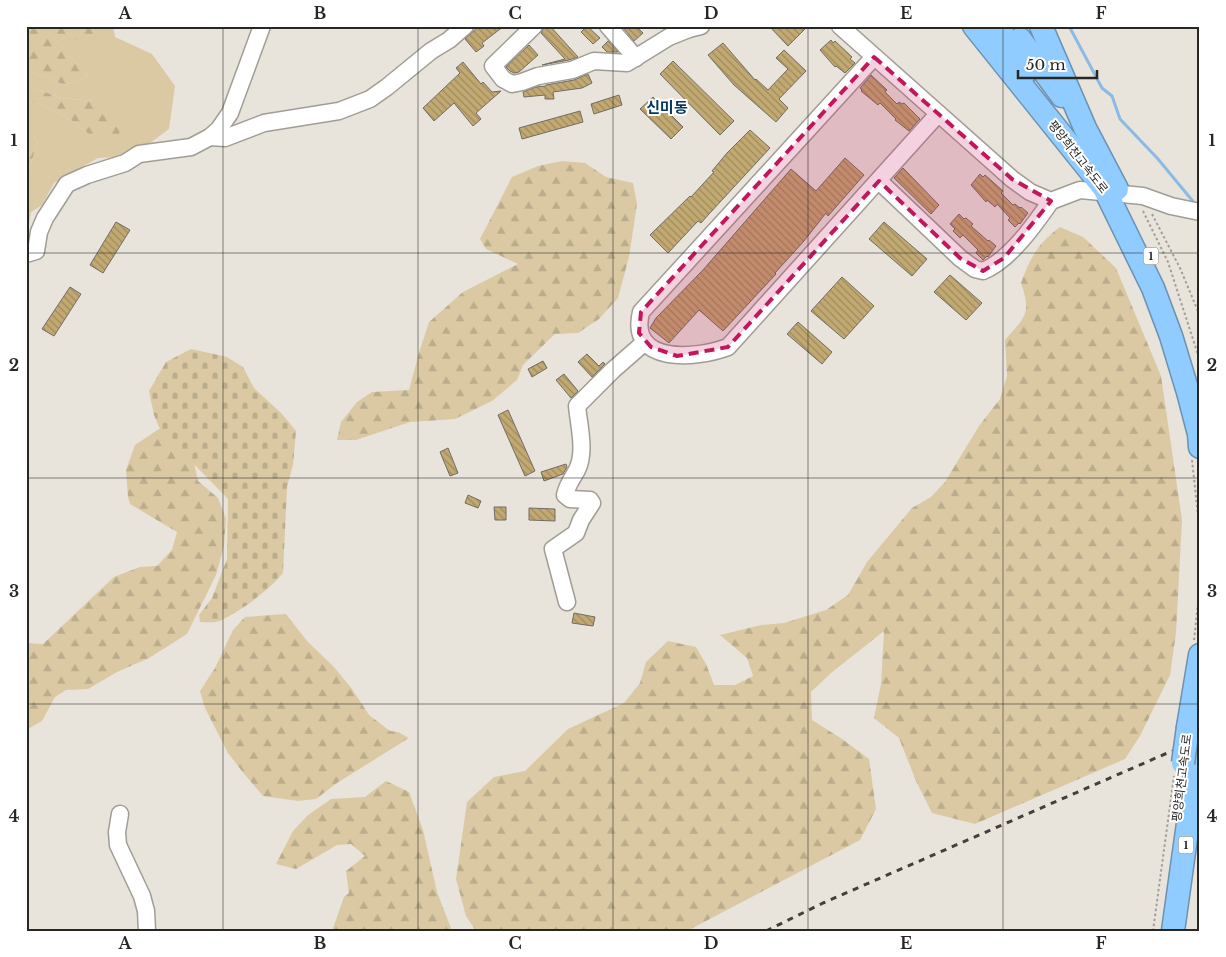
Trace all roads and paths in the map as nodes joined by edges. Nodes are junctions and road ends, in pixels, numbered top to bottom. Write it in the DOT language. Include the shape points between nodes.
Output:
graph roads {
  1 [pos="262,26"];
  2 [pos="465,26"];
  3 [pos="534,26"];
  4 [pos="608,26"];
  5 [pos="701,26"];
  6 [pos="840,26"];
  7 [pos="974,26"];
  8 [pos="998,26"];
  9 [pos="1013,26"];
  10 [pos="1041,26"];
  11 [pos="636,58"];
  12 [pos="874,58"];
  13 [pos="938,114"];
  14 [pos="1084,128"];
  15 [pos="1061,135"];
  16 [pos="210,137"];
  17 [pos="879,181"];
  18 [pos="1113,193"];
  19 [pos="1143,196"];
  20 [pos="1051,201"];
  21 [pos="1200,212"];
  22 [pos="26,254"];
  23 [pos="1200,316"];
  24 [pos="645,342"];
  25 [pos="1200,391"];
  26 [pos="1195,451"];
  27 [pos="1200,534"];
  28 [pos="567,602"];
  29 [pos="1200,655"];
  30 [pos="1194,729"];
  31 [pos="1190,761"];
  32 [pos="120,814"];
  33 [pos="147,931"];
  34 [pos="1163,931"];
  35 [pos="1173,931"];
  1 -- 16 [label="street" via="230,113"];
  2 -- 16 [label="street" via="370,99 339,111 264,123 225,138"];
  3 -- 11 [label="street" via="493,66 503,79 512,84 572,70 594,61 626,64"];
  4 -- 11 [label="street"];
  5 -- 11 [label="street" via="669,37"];
  6 -- 12 [label="street"];
  7 -- 15 [label="highway, 평양희천고속도로 / 1"];
  8 -- 15 [label="highway"];
  9 -- 14 [label="highway"];
  10 -- 14 [label="highway, 평양희천고속도로 / 1"];
  12 -- 13 [label="street"];
  12 -- 24 [label="street" via="641,312 639,333"];
  13 -- 17 [label="street"];
  13 -- 20 [label="street" via="1012,179"];
  14 -- 18 [label="highway, 평양희천고속도로 / 1"];
  15 -- 18 [label="highway, 평양희천고속도로 / 1"];
  16 -- 22 [label="street" via="191,146 140,154 125,164 68,184 44,218 36,251"];
  17 -- 20 [label="street" via="960,258 983,271 1004,258"];
  17 -- 24 [label="street" via="728,347 716,352 677,356"];
  18 -- 19 [label="street"];
  18 -- 20 [label="street" via="1080,190"];
  18 -- 25 [label="highway, 평양희천고속도로 / 1" via="1161,276"];
  18 -- 26 [label="highway, 평양희천고속도로 / 1" via="1168,328 1199,434"];
  19 -- 21 [label="street"];
  19 -- 23 [label="path" via="1180,268"];
  24 -- 28 [label="street" via="577,406 581,460 565,495 592,503 576,533 553,549"];
  26 -- 27 [label="path"];
  29 -- 30 [label="highway, 평양희천고속도로 / 1"];
  30 -- 31 [label="highway, 평양희천고속도로 / 1, bridge"];
  31 -- 34 [label="highway, 평양희천고속도로 / 1"];
  31 -- 35 [label="highway, 평양희천고속도로 / 1"];
  32 -- 33 [label="street" via="118,846 142,896"];
}
